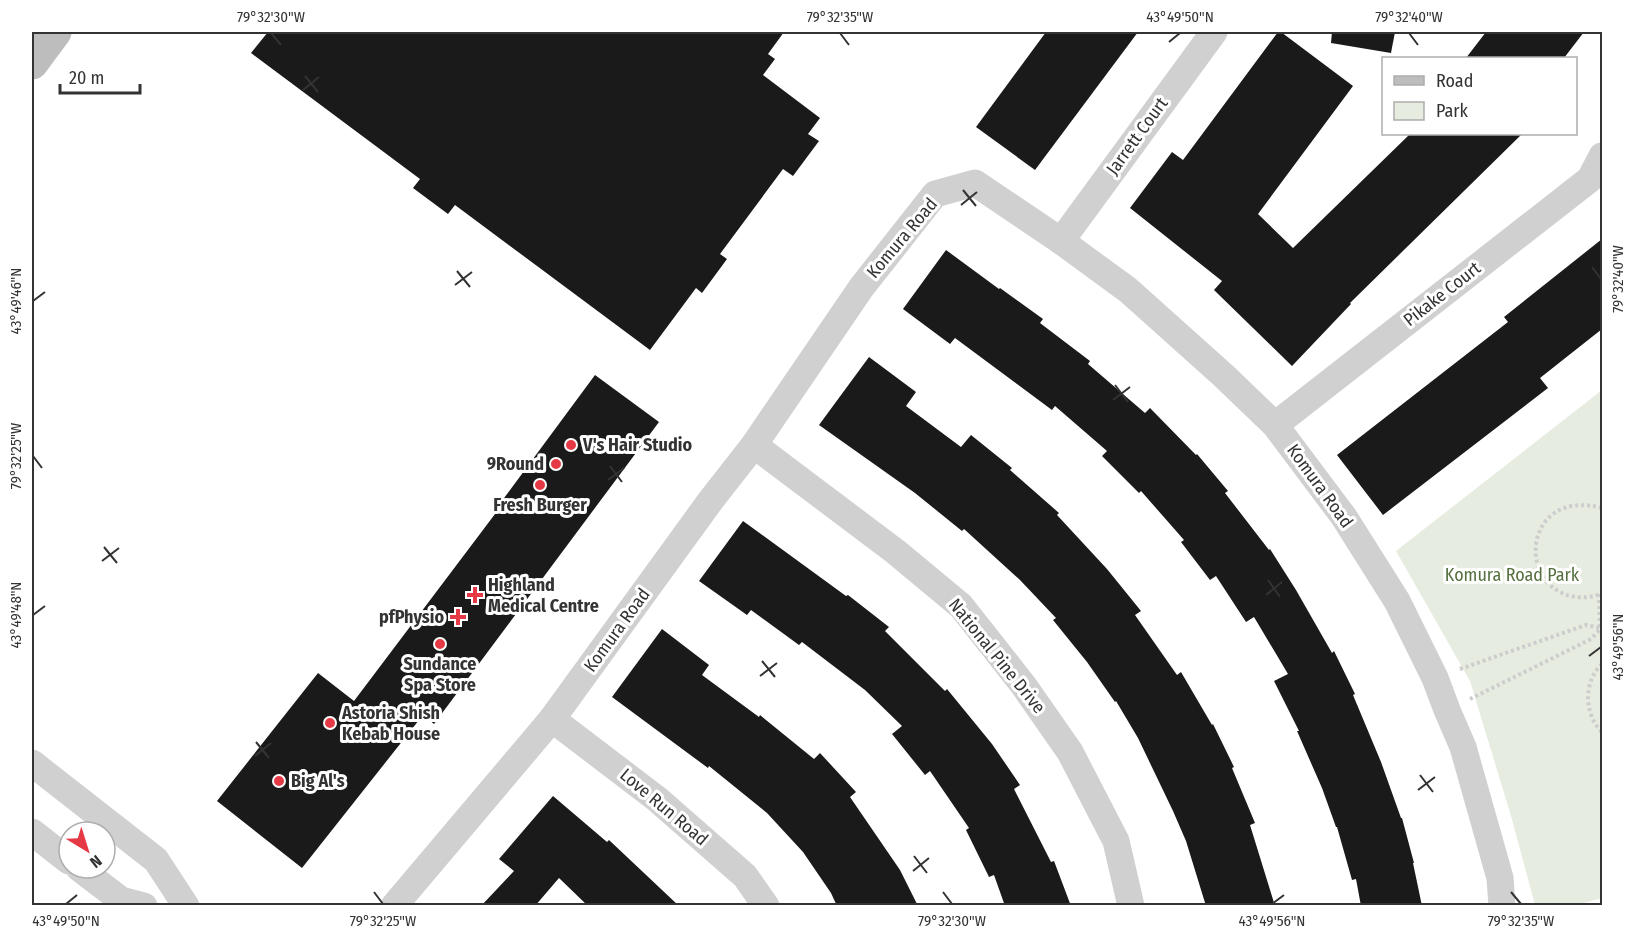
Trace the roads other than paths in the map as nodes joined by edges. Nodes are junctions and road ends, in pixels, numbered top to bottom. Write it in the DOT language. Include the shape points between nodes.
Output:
graph roads {
  1 [pos="55,32"];
  2 [pos="1214,32"];
  3 [pos="32,63"];
  4 [pos="1602,156"];
  5 [pos="1061,241"];
  6 [pos="1275,424"];
  7 [pos="754,445"];
  8 [pos="552,719"];
  9 [pos="32,763"];
  10 [pos="32,832"];
  11 [pos="57,852"];
  12 [pos="95,880"];
  13 [pos="144,906"];
  14 [pos="186,906"];
  15 [pos="394,906"];
  16 [pos="766,906"];
  17 [pos="1131,906"];
  18 [pos="1503,906"];
  1 -- 3 [label="main road"];
  2 -- 5 [label="street, Jarrett Court"];
  4 -- 6 [label="street, Pikake Court" via="1590,179"];
  5 -- 6 [label="street, Komura Road" via="1128,290"];
  5 -- 7 [label="street, Komura Road" via="975,183 935,194 861,288"];
  6 -- 18 [label="street, Komura Road" via="1344,518 1396,601 1436,678 1463,747 1500,878"];
  7 -- 8 [label="street, Komura Road"];
  7 -- 17 [label="street, National Pine Drive" via="961,606 1070,752 1116,841"];
  8 -- 15 [label="street, Komura Road"];
  8 -- 16 [label="street, Love Run Road" via="657,799 745,876"];
  9 -- 14 [label="street" via="156,860"];
  10 -- 11 [label="street"];
  12 -- 13 [label="street" via="121,900"];
}
